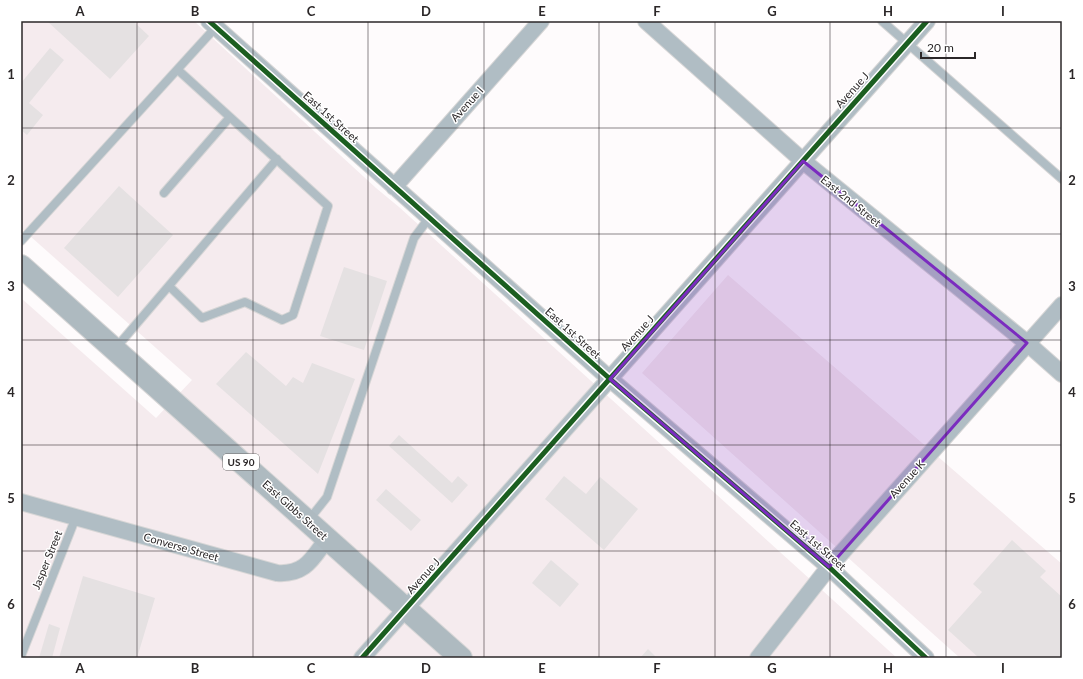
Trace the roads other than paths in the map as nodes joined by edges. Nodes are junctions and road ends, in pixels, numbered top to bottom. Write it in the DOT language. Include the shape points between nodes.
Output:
graph roads {
  1 [pos="541,21"];
  2 [pos="646,21"];
  3 [pos="882,21"];
  4 [pos="927,21"];
  5 [pos="212,24"];
  6 [pos="907,43"];
  7 [pos="178,70"];
  8 [pos="230,117"];
  9 [pos="277,159"];
  10 [pos="803,161"];
  11 [pos="1062,179"];
  12 [pos="394,186"];
  13 [pos="164,193"];
  14 [pos="429,218"];
  15 [pos="21,241"];
  16 [pos="21,266"];
  17 [pos="169,286"];
  18 [pos="1062,305"];
  19 [pos="1027,343"];
  20 [pos="115,350"];
  21 [pos="1062,374"];
  22 [pos="610,379"];
  23 [pos="21,502"];
  24 [pos="76,517"];
  25 [pos="308,521"];
  26 [pos="327,538"];
  27 [pos="828,567"];
  28 [pos="406,609"];
  29 [pos="21,656"];
  30 [pos="362,658"];
  31 [pos="461,658"];
  32 [pos="758,658"];
  33 [pos="926,658"];
  1 -- 12 [label="street, Avenue I"];
  2 -- 10 [label="street, East 2nd Street"];
  3 -- 6 [label="lane"];
  4 -- 6 [label="street, Avenue J"];
  5 -- 7 [label="lane"];
  5 -- 12 [label="street, East 1st Street"];
  6 -- 10 [label="street, Avenue J"];
  6 -- 11 [label="lane"];
  7 -- 8 [label="lane"];
  7 -- 15 [label="lane"];
  8 -- 9 [label="lane"];
  8 -- 13 [label="lane"];
  9 -- 17 [label="lane"];
  9 -- 17 [label="lane" via="328,206 293,315 282,320 245,302 202,318"];
  10 -- 19 [label="street, East 2nd Street"];
  10 -- 22 [label="street, Avenue J"];
  12 -- 14 [label="street, East 1st Street"];
  14 -- 22 [label="street, East 1st Street"];
  14 -- 25 [label="lane" via="414,238 327,497"];
  16 -- 20 [label="highway, East Gibbs Street / US 90"];
  17 -- 20 [label="lane"];
  18 -- 19 [label="street, Avenue K"];
  19 -- 21 [label="street, East 2nd Street"];
  19 -- 27 [label="street, Avenue K"];
  20 -- 25 [label="highway, East Gibbs Street / US 90"];
  22 -- 27 [label="street, East 1st Street"];
  22 -- 28 [label="street, Avenue J"];
  23 -- 24 [label="street, Converse Street"];
  24 -- 26 [label="street, Converse Street" via="286,574 298,571 309,562"];
  24 -- 29 [label="lane, Jasper Street"];
  25 -- 26 [label="highway, East Gibbs Street / US 90"];
  26 -- 28 [label="highway, East Gibbs Street / US 90"];
  27 -- 32 [label="street, Avenue K"];
  27 -- 33 [label="street, East 1st Street"];
  28 -- 30 [label="street, Avenue J"];
  28 -- 31 [label="highway, East Gibbs Street / US 90"];
}
